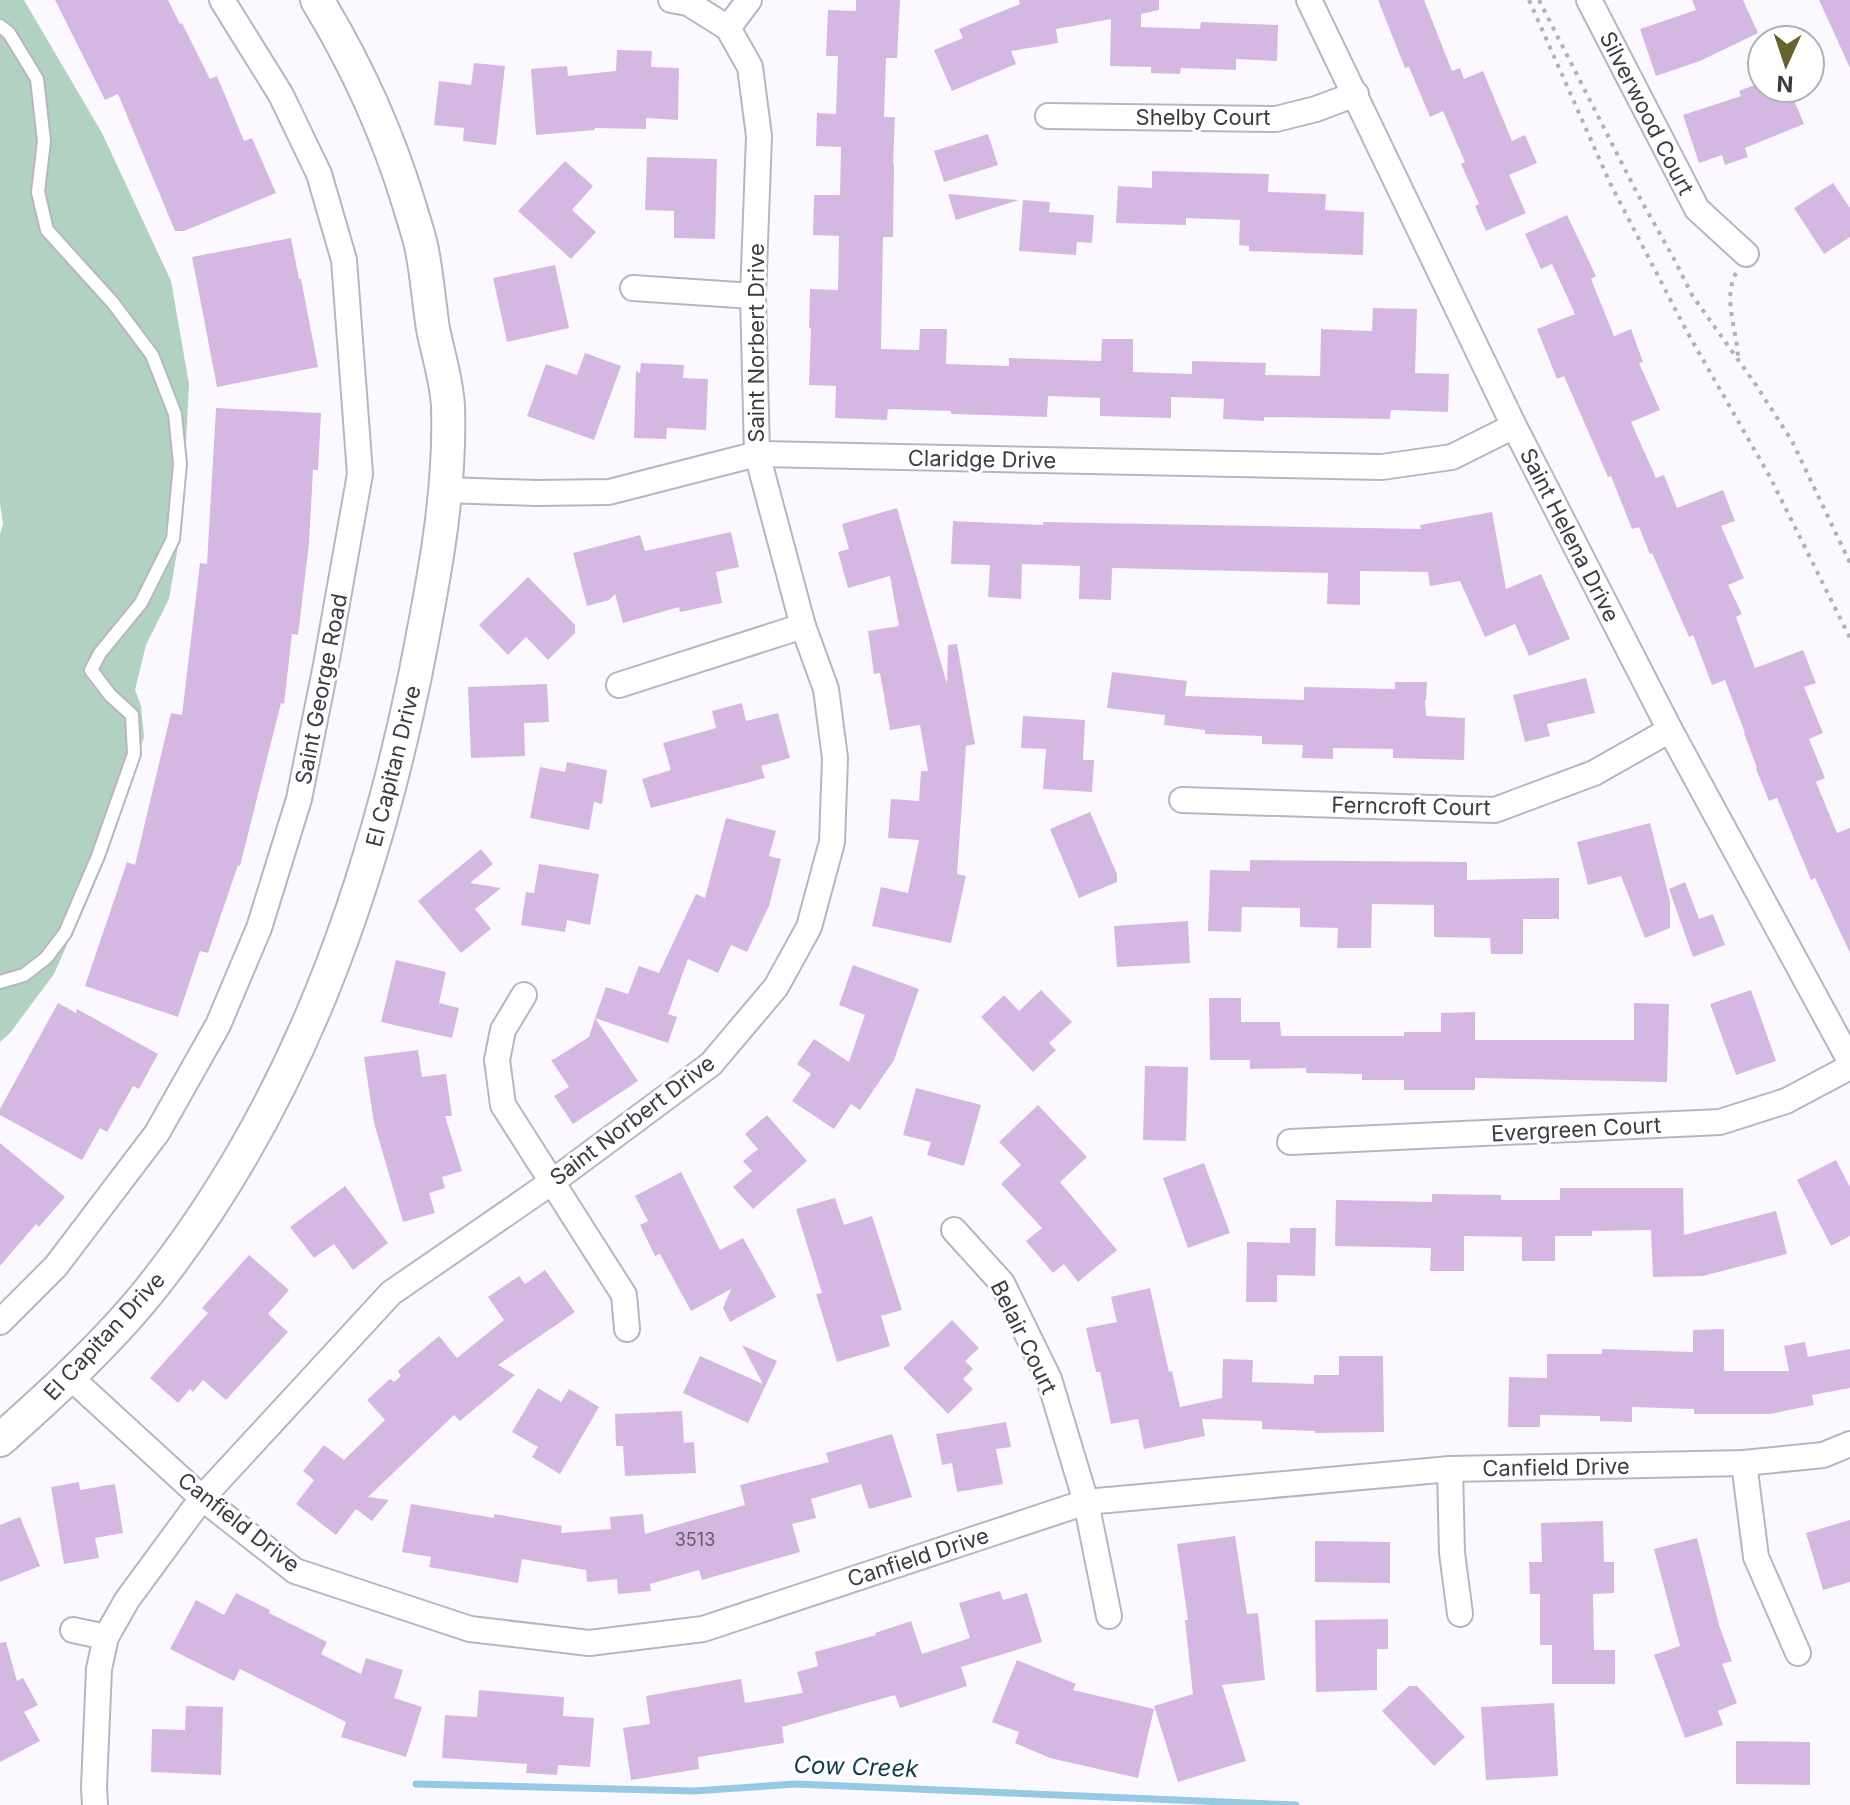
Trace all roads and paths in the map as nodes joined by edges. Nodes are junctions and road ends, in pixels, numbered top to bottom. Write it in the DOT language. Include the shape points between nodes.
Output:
graph roads {
  1 [pos="222,0"];
  2 [pos="317,0"];
  3 [pos="671,0"];
  4 [pos="749,0"];
  5 [pos="1309,0"];
  6 [pos="1529,0"];
  7 [pos="1539,0"];
  8 [pos="1589,0"];
  9 [pos="0,26"];
  10 [pos="728,28"];
  11 [pos="1356,94"];
  12 [pos="1048,116"];
  13 [pos="1746,254"];
  14 [pos="633,288"];
  15 [pos="753,296"];
  16 [pos="1738,361"];
  17 [pos="1514,426"];
  18 [pos="757,454"];
  19 [pos="446,490"];
  20 [pos="1850,563"];
  21 [pos="803,626"];
  22 [pos="1850,638"];
  23 [pos="619,685"];
  24 [pos="1670,730"];
  25 [pos="1182,800"];
  26 [pos="0,982"];
  27 [pos="524,995"];
  28 [pos="1850,1064"];
  29 [pos="1290,1142"];
  30 [pos="552,1182"];
  31 [pos="954,1230"];
  32 [pos="0,1322"];
  33 [pos="627,1329"];
  34 [pos="69,1376"];
  35 [pos="0,1440"];
  36 [pos="1850,1444"];
  37 [pos="1744,1463"];
  38 [pos="1450,1469"];
  39 [pos="202,1498"];
  40 [pos="1086,1502"];
  41 [pos="1460,1614"];
  42 [pos="1109,1616"];
  43 [pos="73,1630"];
  44 [pos="106,1637"];
  45 [pos="1798,1653"];
  46 [pos="95,1805"];
  1 -- 32 [label="street, Saint George Road" via="281,95 319,174 340,246 360,474 299,799 259,928 218,1025 157,1133 56,1266"];
  2 -- 19 [label="street, El Capitan Drive" via="372,102 422,247 448,404"];
  3 -- 10 [label="street, Saint Norbert Drive" via="688,3"];
  4 -- 10 [label="street"];
  5 -- 11 [label="street, Saint Helena Drive"];
  6 -- 22 [label="path" via="1610,183 1770,477"];
  7 -- 16 [label="path" via="1692,295"];
  8 -- 13 [label="street, Silverwood Court" via="1697,209"];
  9 -- 26 [label="lane" via="37,79 44,141 38,192 47,230 152,355 175,414 180,464 173,539 141,603 91,670 132,715 134,754 129,769 65,933 24,975"];
  10 -- 15 [label="street, Saint Norbert Drive" via="750,67 759,136"];
  11 -- 12 [label="street, Shelby Court" via="1276,119"];
  11 -- 17 [label="street, Saint Helena Drive"];
  13 -- 16 [label="path" via="1732,281"];
  14 -- 15 [label="street"];
  15 -- 18 [label="street, Saint Norbert Drive"];
  16 -- 20 [label="path" via="1792,441"];
  17 -- 18 [label="street, Claridge Drive" via="1452,457 1382,467"];
  17 -- 24 [label="street, Saint Helena Drive"];
  18 -- 19 [label="street, Claridge Drive" via="609,492"];
  18 -- 21 [label="street, Saint Norbert Drive"];
  19 -- 34 [label="street, El Capitan Drive" via="407,715 340,949 280,1088 216,1200 156,1283"];
  21 -- 23 [label="street"];
  21 -- 30 [label="street, Saint Norbert Drive" via="826,689 835,758 832,842 809,927 776,987 711,1064"];
  24 -- 25 [label="street, Ferncroft Court" via="1594,773 1495,810"];
  24 -- 28 [label="street, Saint Helena Drive"];
  27 -- 30 [label="street" via="503,1030 497,1060 503,1105"];
  28 -- 29 [label="street, Evergreen Court" via="1786,1101 1720,1122"];
  30 -- 33 [label="street" via="624,1295"];
  30 -- 39 [label="street, Saint Norbert Drive" via="391,1293"];
  31 -- 40 [label="street, Belair Court" via="1002,1283 1043,1365"];
  34 -- 35 [label="street, El Capitan Drive"];
  34 -- 39 [label="street, Canfield Drive"];
  36 -- 37 [label="street, Canfield Drive" via="1823,1455"];
  37 -- 38 [label="street, Canfield Drive"];
  37 -- 45 [label="street" via="1756,1557"];
  38 -- 40 [label="street, Canfield Drive"];
  38 -- 41 [label="street"];
  39 -- 40 [label="street, Canfield Drive" via="295,1571 470,1629 589,1643 703,1629"];
  39 -- 44 [label="street, Saint Norbert Drive"];
  40 -- 42 [label="street, Belair Court"];
  43 -- 44 [label="street"];
  44 -- 46 [label="street, Saint Norbert Drive" via="99,1669"];
}
